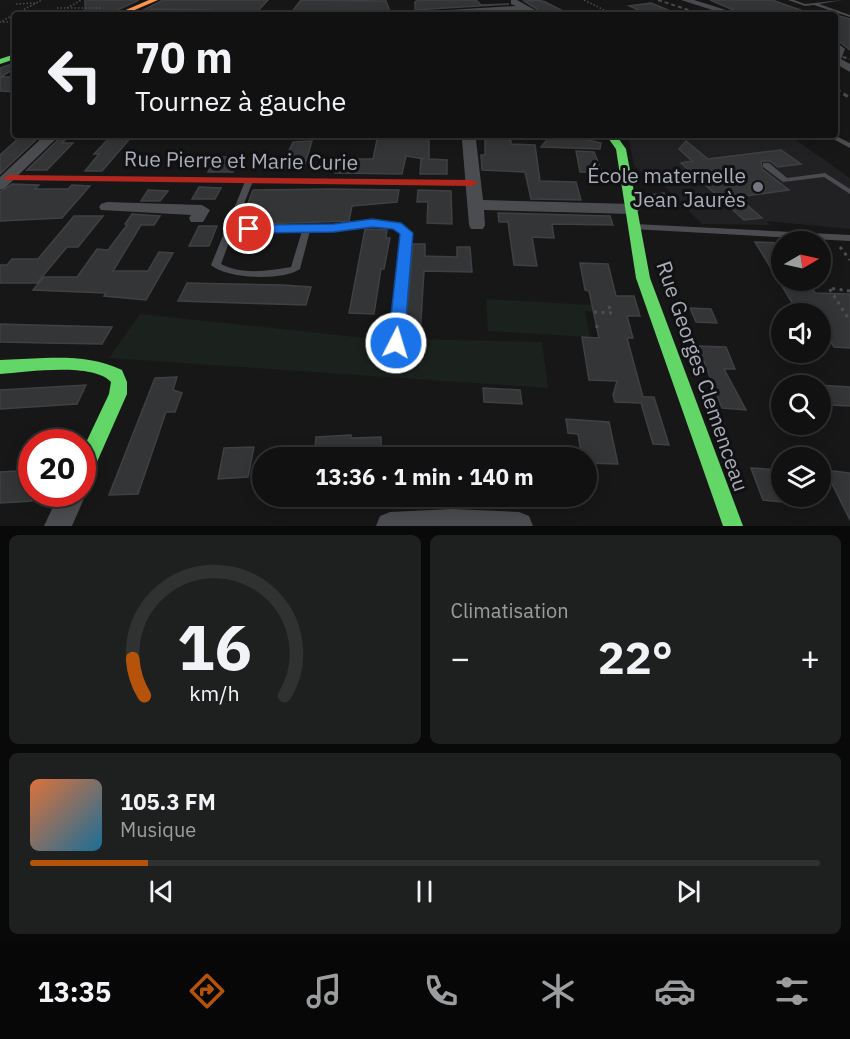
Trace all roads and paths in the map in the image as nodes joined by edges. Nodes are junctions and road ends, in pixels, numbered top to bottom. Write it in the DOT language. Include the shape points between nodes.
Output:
graph roads {
  1 [pos="42,0"];
  2 [pos="81,0"];
  3 [pos="510,0"];
  4 [pos="584,0"];
  5 [pos="686,0"];
  6 [pos="790,0"];
  7 [pos="831,1"];
  8 [pos="814,2"];
  9 [pos="842,2"];
  10 [pos="36,3"];
  11 [pos="16,4"];
  12 [pos="156,7"];
  13 [pos="57,8"];
  14 [pos="67,8"];
  15 [pos="100,8"];
  16 [pos="526,8"];
  17 [pos="19,12"];
  18 [pos="132,12"];
  19 [pos="189,12"];
  20 [pos="463,12"];
  21 [pos="534,12"];
  22 [pos="608,12"];
  23 [pos="728,12"];
  24 [pos="12,16"];
  25 [pos="850,16"];
  26 [pos="12,22"];
  27 [pos="50,138"];
  28 [pos="468,138"];
  29 [pos="613,138"];
  30 [pos="835,138"];
  31 [pos="850,146"];
  32 [pos="766,165"];
  33 [pos="4,182"];
  34 [pos="249,182"];
  35 [pos="472,183"];
  36 [pos="850,192"];
  37 [pos="475,205"];
  38 [pos="107,207"];
  39 [pos="633,209"];
  40 [pos="197,218"];
  41 [pos="477,225"];
  42 [pos="635,227"];
  43 [pos="307,228"];
  44 [pos="230,229"];
  45 [pos="850,238"];
  46 [pos="850,291"];
  47 [pos="609,306"];
  48 [pos="594,312"];
  49 [pos="850,321"];
  50 [pos="597,325"];
  51 [pos="597,332"];
  52 [pos="396,343"];
  53 [pos="0,367"];
  54 [pos="96,442"];
  55 [pos="67,507"];
  56 [pos="58,526"];
  57 [pos="390,526"];
  58 [pos="519,526"];
  59 [pos="733,526"];
  1 -- 10 [label="path"];
  2 -- 14 [label="path"];
  3 -- 16 [label="street"];
  4 -- 22 [label="path"];
  5 -- 23 [label="street"];
  6 -- 8 [label="lane" via="805,5"];
  7 -- 8 [label="lane"];
  7 -- 9 [label="lane"];
  8 -- 25 [label="lane"];
  10 -- 11 [label="path"];
  10 -- 17 [label="path"];
  12 -- 18 [label="street"];
  12 -- 19 [label="street"];
  13 -- 14 [label="path"];
  14 -- 15 [label="path"];
  16 -- 20 [label="street"];
  16 -- 21 [label="street"];
  24 -- 26 [label="path" via="0,22"];
  27 -- 33 [label="street"];
  28 -- 35 [label="street"];
  29 -- 39 [label="street, Rue Georges Clemenceau" via="621,149"];
  30 -- 31 [label="lane"];
  32 -- 36 [label="lane" via="786,180 825,175"];
  33 -- 34 [label="street, Rue Pierre et Marie Curie"];
  34 -- 35 [label="street, Rue Pierre et Marie Curie"];
  34 -- 44 [label="lane"];
  35 -- 37 [label="street"];
  37 -- 39 [label="street"];
  37 -- 41 [label="street"];
  38 -- 40 [label="street" via="202,210"];
  39 -- 42 [label="street, Rue Georges Clemenceau"];
  42 -- 45 [label="lane"];
  42 -- 59 [label="street, Rue Georges Clemenceau" via="643,278"];
  43 -- 44 [label="lane"];
  43 -- 44 [label="lane" via="295,268 276,273 224,272 216,265"];
  43 -- 52 [label="lane" via="372,223 397,225 406,233"];
  46 -- 49 [label="path" via="828,288"];
  47 -- 48 [label="path" via="612,313"];
  50 -- 51 [label="path"];
  53 -- 54 [label="street" via="86,366 115,373 120,381 118,394"];
  55 -- 56 [label="street"];
  57 -- 58 [label="street"];
}
